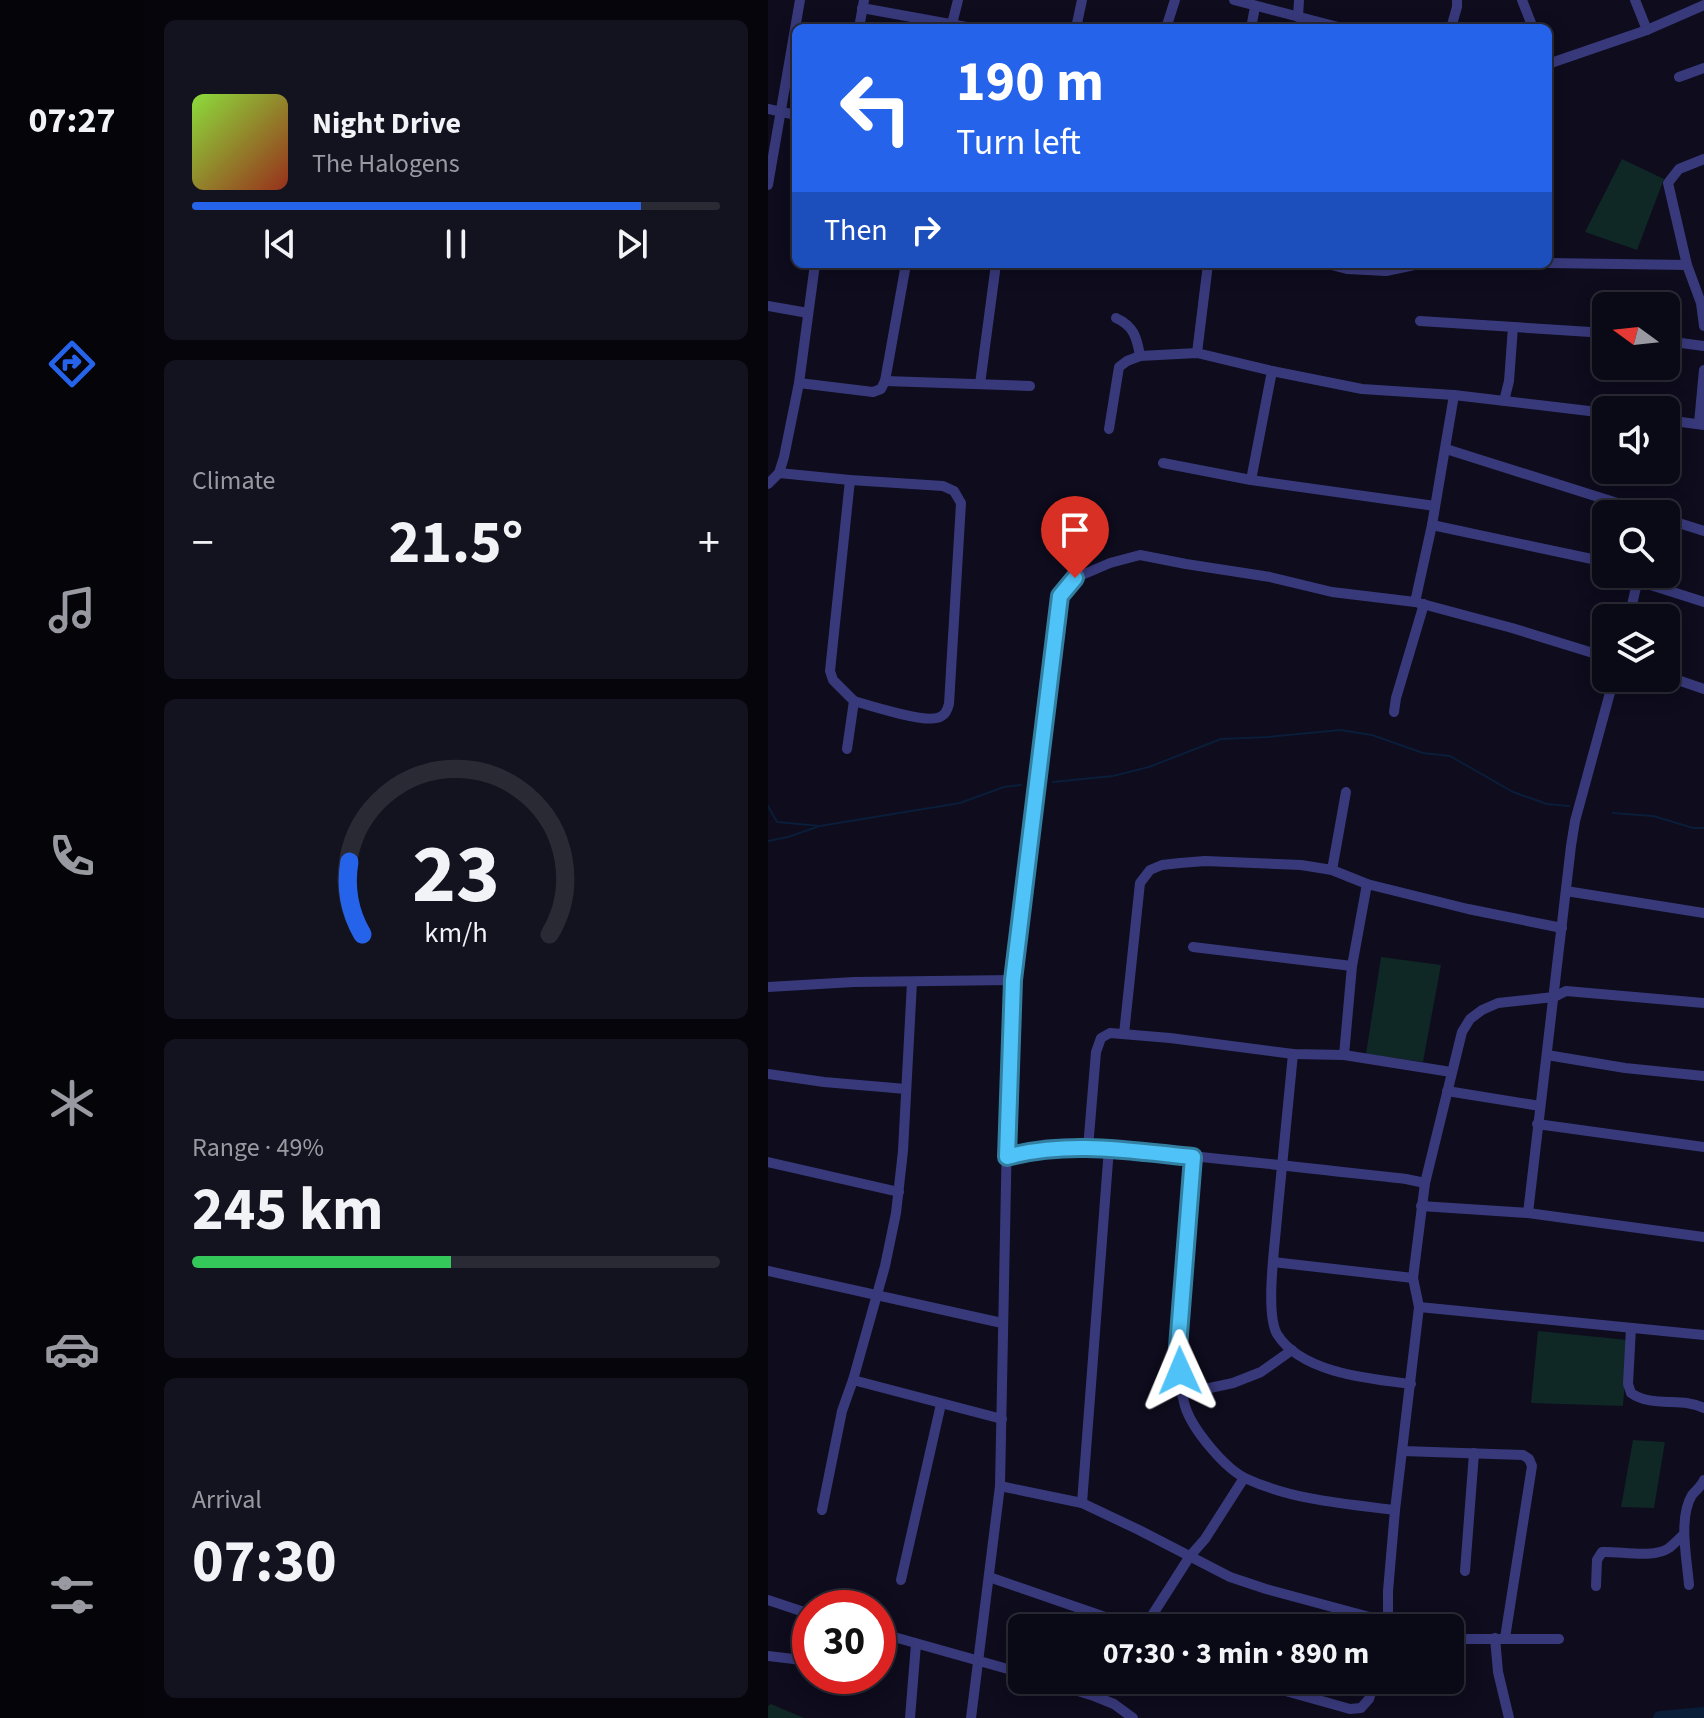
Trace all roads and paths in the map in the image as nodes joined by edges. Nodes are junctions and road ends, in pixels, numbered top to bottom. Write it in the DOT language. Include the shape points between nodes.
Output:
graph roads {
  1 [pos="800,0"];
  2 [pos="958,0"];
  3 [pos="1082,0"];
  4 [pos="1175,0"];
  5 [pos="1234,0"];
  6 [pos="1299,0"];
  7 [pos="1457,0"];
  8 [pos="1522,0"];
  9 [pos="1635,0"];
  10 [pos="863,4"];
  11 [pos="1704,5"];
  12 [pos="1255,7"];
  13 [pos="1298,17"];
  14 [pos="796,24"];
  15 [pos="860,24"];
  16 [pos="952,24"];
  17 [pos="1077,24"];
  18 [pos="1167,24"];
  19 [pos="1252,24"];
  20 [pos="1326,24"];
  21 [pos="1452,24"];
  22 [pos="1531,24"];
  23 [pos="1647,30"];
  24 [pos="792,50"];
  25 [pos="1552,63"];
  26 [pos="1704,68"];
  27 [pos="1679,77"];
  28 [pos="768,109"];
  29 [pos="782,112"];
  30 [pos="792,114"];
  31 [pos="1704,159"];
  32 [pos="768,185"];
  33 [pos="1552,263"];
  34 [pos="1687,265"];
  35 [pos="814,268"];
  36 [pos="905,268"];
  37 [pos="995,268"];
  38 [pos="1208,268"];
  39 [pos="1343,268"];
  40 [pos="1400,268"];
  41 [pos="768,306"];
  42 [pos="808,313"];
  43 [pos="1116,318"];
  44 [pos="1420,321"];
  45 [pos="1704,326"];
  46 [pos="1513,327"];
  47 [pos="1592,332"];
  48 [pos="1680,343"];
  49 [pos="1704,346"];
  50 [pos="1197,353"];
  51 [pos="1140,356"];
  52 [pos="1704,370"];
  53 [pos="1272,371"];
  54 [pos="885,381"];
  55 [pos="799,383"];
  56 [pos="980,384"];
  57 [pos="1030,386"];
  58 [pos="1454,395"];
  59 [pos="1504,401"];
  60 [pos="1592,411"];
  61 [pos="1680,422"];
  62 [pos="1701,424"];
  63 [pos="1109,429"];
  64 [pos="1446,449"];
  65 [pos="1163,463"];
  66 [pos="779,473"];
  67 [pos="850,480"];
  68 [pos="1251,480"];
  69 [pos="768,484"];
  70 [pos="1608,500"];
  71 [pos="1435,506"];
  72 [pos="1680,523"];
  73 [pos="1432,525"];
  74 [pos="1704,531"];
  75 [pos="1592,559"];
  76 [pos="1666,588"];
  77 [pos="1704,602"];
  78 [pos="1420,603"];
  79 [pos="1592,653"];
  80 [pos="1680,681"];
  81 [pos="1704,689"];
  82 [pos="1610,692"];
  83 [pos="854,701"];
  84 [pos="1394,712"];
  85 [pos="847,749"];
  86 [pos="1346,792"];
  87 [pos="1332,870"];
  88 [pos="1367,884"];
  89 [pos="1566,891"];
  90 [pos="1704,913"];
  91 [pos="1562,928"];
  92 [pos="1193,947"];
  93 [pos="1352,966"];
  94 [pos="1013,980"];
  95 [pos="912,982"];
  96 [pos="768,987"];
  97 [pos="1554,997"];
  98 [pos="1704,1003"];
  99 [pos="1124,1034"];
  100 [pos="1293,1054"];
  101 [pos="1344,1055"];
  102 [pos="1547,1055"];
  103 [pos="1451,1072"];
  104 [pos="768,1074"];
  105 [pos="1704,1076"];
  106 [pos="906,1089"];
  107 [pos="1447,1091"];
  108 [pos="1540,1106"];
  109 [pos="1537,1124"];
  110 [pos="1704,1147"];
  111 [pos="1088,1148"];
  112 [pos="1109,1148"];
  113 [pos="1007,1157"];
  114 [pos="1193,1157"];
  115 [pos="768,1162"];
  116 [pos="1282,1165"];
  117 [pos="1425,1183"];
  118 [pos="899,1192"];
  119 [pos="1421,1206"];
  120 [pos="1528,1213"];
  121 [pos="1704,1237"];
  122 [pos="1273,1262"];
  123 [pos="768,1271"];
  124 [pos="1413,1278"];
  125 [pos="876,1296"];
  126 [pos="1419,1307"];
  127 [pos="1002,1323"];
  128 [pos="1631,1328"];
  129 [pos="1704,1335"];
  130 [pos="1292,1350"];
  131 [pos="853,1380"];
  132 [pos="1411,1384"];
  133 [pos="1182,1394"];
  134 [pos="941,1404"];
  135 [pos="1704,1408"];
  136 [pos="1002,1419"];
  137 [pos="1402,1451"];
  138 [pos="1474,1453"];
  139 [pos="1244,1478"];
  140 [pos="1704,1483"];
  141 [pos="1000,1486"];
  142 [pos="1082,1503"];
  143 [pos="822,1510"];
  144 [pos="1395,1510"];
  145 [pos="1684,1534"];
  146 [pos="1190,1556"];
  147 [pos="1465,1571"];
  148 [pos="989,1577"];
  149 [pos="901,1580"];
  150 [pos="1689,1585"];
  151 [pos="1596,1586"];
  152 [pos="768,1600"];
  153 [pos="792,1608"];
  154 [pos="1096,1614"];
  155 [pos="1153,1614"];
  156 [pos="1351,1614"];
  157 [pos="1387,1614"];
  158 [pos="896,1638"];
  159 [pos="1500,1638"];
  160 [pos="1464,1639"];
  161 [pos="1559,1639"];
  162 [pos="916,1644"];
  163 [pos="768,1656"];
  164 [pos="792,1659"];
  165 [pos="978,1660"];
  166 [pos="1008,1669"];
  167 [pos="1088,1694"];
  168 [pos="1294,1694"];
  169 [pos="1371,1694"];
  170 [pos="1114,1704"];
  171 [pos="910,1718"];
  172 [pos="971,1718"];
  173 [pos="1108,1718"];
  174 [pos="1133,1718"];
  175 [pos="1509,1718"];
  1 -- 14 [label="street"];
  2 -- 16 [label="street"];
  3 -- 17 [label="street"];
  4 -- 18 [label="street"];
  5 -- 12 [label="street"];
  6 -- 13 [label="street"];
  7 -- 21 [label="street"];
  8 -- 22 [label="street"];
  9 -- 23 [label="street"];
  10 -- 15 [label="street"];
  10 -- 16 [label="street"];
  11 -- 23 [label="street"];
  12 -- 13 [label="street"];
  12 -- 19 [label="street"];
  13 -- 20 [label="street"];
  23 -- 25 [label="street"];
  24 -- 29 [label="street"];
  26 -- 27 [label="street"];
  28 -- 29 [label="street"];
  29 -- 30 [label="street"];
  29 -- 32 [label="street"];
  31 -- 34 [label="street" via="1679,169 1668,183"];
  33 -- 34 [label="street"];
  34 -- 45 [label="street"];
  35 -- 42 [label="street"];
  36 -- 54 [label="street"];
  37 -- 56 [label="street"];
  38 -- 50 [label="street"];
  39 -- 40 [label="street"];
  41 -- 42 [label="street"];
  42 -- 55 [label="street"];
  43 -- 51 [label="street" via="1134,333"];
  44 -- 46 [label="street"];
  46 -- 47 [label="street"];
  46 -- 59 [label="street"];
  48 -- 49 [label="street"];
  50 -- 51 [label="street"];
  50 -- 53 [label="street"];
  51 -- 63 [label="street" via="1119,367"];
  52 -- 62 [label="street"];
  53 -- 58 [label="street" via="1362,389"];
  53 -- 68 [label="street"];
  54 -- 55 [label="street" via="873,392"];
  54 -- 56 [label="street"];
  55 -- 66 [label="street"];
  56 -- 57 [label="street"];
  58 -- 59 [label="street"];
  58 -- 64 [label="street"];
  59 -- 60 [label="street"];
  61 -- 62 [label="street"];
  64 -- 70 [label="street"];
  64 -- 71 [label="street"];
  65 -- 68 [label="street"];
  66 -- 67 [label="street"];
  66 -- 69 [label="street"];
  67 -- 83 [label="street" via="830,671"];
  67 -- 83 [label="street" via="943,486 961,503 947,711 928,718"];
  68 -- 71 [label="street"];
  71 -- 73 [label="street"];
  72 -- 74 [label="street"];
  73 -- 75 [label="street"];
  73 -- 78 [label="street"];
  76 -- 77 [label="street"];
  78 -- 79 [label="street"];
  78 -- 84 [label="street"];
  78 -- 94 [label="street" via="1332,592 1140,555 1075,578 1060,596"];
  80 -- 81 [label="street"];
  82 -- 89 [label="street" via="1575,821"];
  83 -- 85 [label="street"];
  86 -- 87 [label="street"];
  87 -- 88 [label="street"];
  87 -- 99 [label="street" via="1205,861 1150,870 1140,883"];
  88 -- 91 [label="street"];
  88 -- 93 [label="street"];
  89 -- 90 [label="street"];
  89 -- 91 [label="street"];
  91 -- 97 [label="street"];
  92 -- 93 [label="street"];
  93 -- 101 [label="street"];
  94 -- 95 [label="street"];
  94 -- 113 [label="street"];
  95 -- 96 [label="street"];
  95 -- 106 [label="street"];
  97 -- 98 [label="street" via="1566,991"];
  97 -- 102 [label="street"];
  97 -- 103 [label="street" via="1498,1003 1482,1010 1462,1032"];
  99 -- 100 [label="street"];
  99 -- 111 [label="street" via="1101,1038 1096,1052"];
  100 -- 101 [label="street"];
  100 -- 116 [label="street"];
  101 -- 103 [label="street"];
  102 -- 105 [label="street"];
  102 -- 108 [label="street"];
  103 -- 107 [label="street"];
  104 -- 106 [label="street"];
  106 -- 118 [label="street"];
  107 -- 108 [label="street"];
  107 -- 117 [label="street"];
  108 -- 109 [label="street"];
  109 -- 110 [label="street"];
  109 -- 120 [label="street"];
  111 -- 112 [label="street"];
  111 -- 113 [label="street"];
  112 -- 114 [label="street"];
  112 -- 142 [label="street"];
  113 -- 127 [label="street"];
  114 -- 116 [label="street"];
  114 -- 133 [label="street" via="1178,1347"];
  115 -- 118 [label="street"];
  116 -- 117 [label="street"];
  116 -- 122 [label="street"];
  117 -- 119 [label="street"];
  118 -- 125 [label="street"];
  119 -- 120 [label="street"];
  119 -- 124 [label="street"];
  120 -- 121 [label="street"];
  122 -- 124 [label="street"];
  122 -- 130 [label="street" via="1274,1323"];
  123 -- 125 [label="street"];
  124 -- 126 [label="street"];
  125 -- 127 [label="street"];
  125 -- 131 [label="street"];
  126 -- 128 [label="street"];
  126 -- 132 [label="street"];
  127 -- 136 [label="street"];
  128 -- 129 [label="street"];
  128 -- 135 [label="street" via="1631,1393 1644,1400"];
  130 -- 132 [label="street" via="1343,1373"];
  130 -- 133 [label="street" via="1261,1372"];
  131 -- 134 [label="street"];
  131 -- 143 [label="street"];
  132 -- 137 [label="street"];
  133 -- 139 [label="street" via="1196,1427 1225,1464"];
  134 -- 136 [label="street"];
  134 -- 149 [label="street"];
  136 -- 141 [label="street"];
  137 -- 138 [label="street"];
  137 -- 144 [label="street"];
  138 -- 147 [label="street"];
  138 -- 159 [label="street" via="1523,1455 1532,1466"];
  139 -- 144 [label="street" via="1317,1500"];
  139 -- 146 [label="street"];
  140 -- 145 [label="street" via="1691,1497"];
  141 -- 142 [label="street"];
  141 -- 148 [label="street"];
  142 -- 146 [label="street"];
  144 -- 157 [label="street"];
  145 -- 150 [label="street"];
  145 -- 151 [label="street" via="1661,1552 1602,1552"];
  146 -- 155 [label="street"];
  146 -- 156 [label="street" via="1230,1577"];
  148 -- 154 [label="street"];
  148 -- 165 [label="street"];
  152 -- 153 [label="street"];
  158 -- 162 [label="street"];
  159 -- 160 [label="street"];
  159 -- 161 [label="street"];
  159 -- 175 [label="street" via="1498,1672"];
  162 -- 165 [label="street"];
  162 -- 171 [label="street"];
  163 -- 164 [label="street"];
  165 -- 166 [label="street"];
  165 -- 172 [label="street"];
  167 -- 170 [label="street"];
  168 -- 169 [label="street" via="1350,1709 1361,1708"];
  170 -- 173 [label="street"];
  170 -- 174 [label="street"];
}
